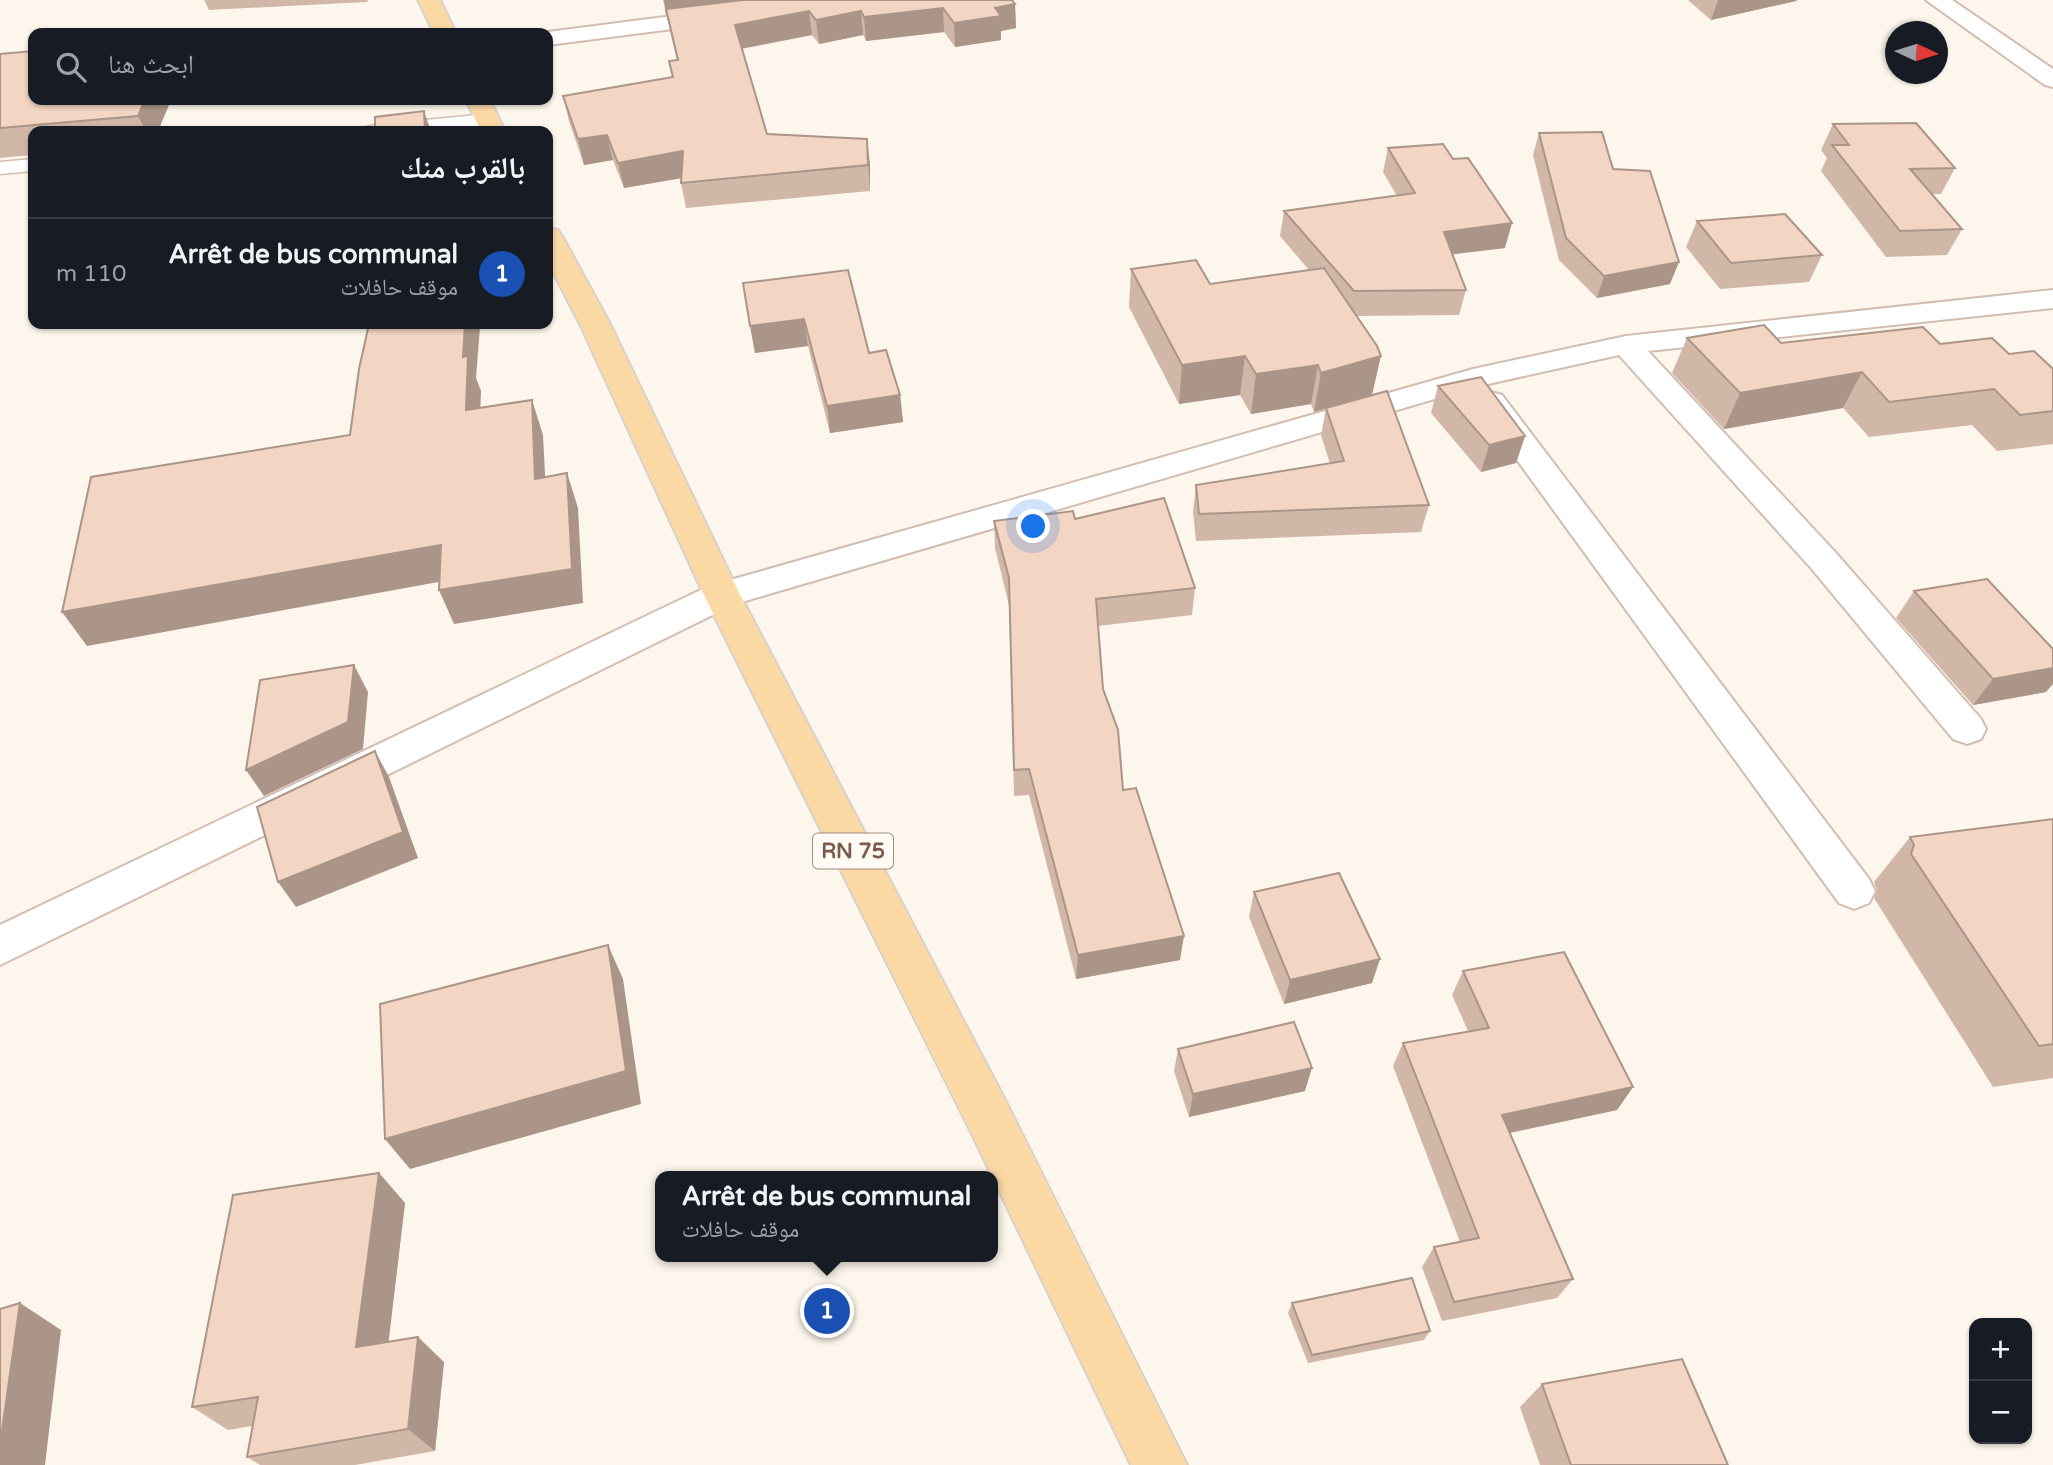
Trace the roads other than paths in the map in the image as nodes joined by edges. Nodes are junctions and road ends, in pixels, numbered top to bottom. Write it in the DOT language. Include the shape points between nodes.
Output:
graph roads {
  1 [pos="429,0"];
  2 [pos="1937,0"];
  3 [pos="741,15"];
  4 [pos="443,28"];
  5 [pos="553,37"];
  6 [pos="2053,80"];
  7 [pos="486,117"];
  8 [pos="414,126"];
  9 [pos="28,165"];
  10 [pos="0,168"];
  11 [pos="553,245"];
  12 [pos="2053,299"];
  13 [pos="1626,345"];
  14 [pos="1473,377"];
  15 [pos="722,595"];
  16 [pos="1967,729"];
  17 [pos="1854,891"];
  18 [pos="0,946"];
  19 [pos="1160,1465"];
  1 -- 4 [label="main road"];
  2 -- 6 [label="street"];
  3 -- 5 [label="street"];
  7 -- 8 [label="lane"];
  9 -- 10 [label="lane"];
  11 -- 15 [label="main road, RN 75" via="595,324"];
  12 -- 13 [label="street"];
  13 -- 14 [label="street"];
  13 -- 16 [label="street" via="1823,560"];
  14 -- 15 [label="street"];
  14 -- 17 [label="street"];
  15 -- 18 [label="street"];
  15 -- 19 [label="main road, RN 75"];
}
